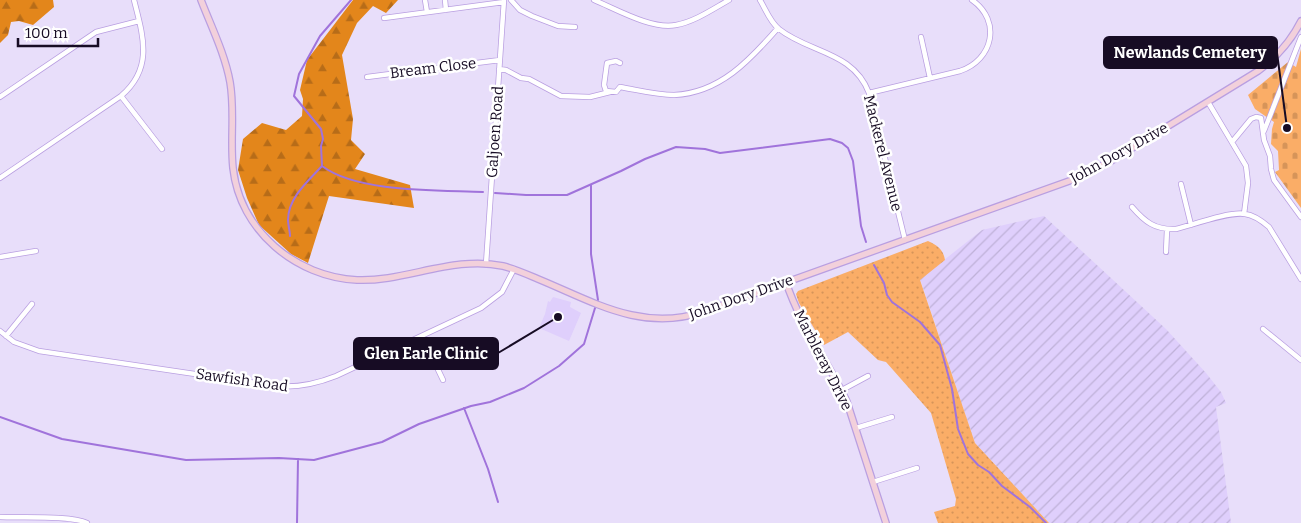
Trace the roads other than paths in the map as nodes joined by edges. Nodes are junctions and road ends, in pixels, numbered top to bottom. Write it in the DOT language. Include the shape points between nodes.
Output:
graph roads {
  1 [pos="134,0"];
  2 [pos="201,0"];
  3 [pos="426,0"];
  4 [pos="445,0"];
  5 [pos="510,0"];
  6 [pos="594,0"];
  7 [pos="729,0"];
  8 [pos="760,0"];
  9 [pos="972,0"];
  10 [pos="504,1"];
  11 [pos="446,10"];
  12 [pos="427,12"];
  13 [pos="384,18"];
  14 [pos="139,21"];
  15 [pos="1300,25"];
  16 [pos="575,27"];
  17 [pos="778,28"];
  18 [pos="921,37"];
  19 [pos="1301,38"];
  20 [pos="500,60"];
  21 [pos="620,63"];
  22 [pos="499,69"];
  23 [pos="367,77"];
  24 [pos="930,78"];
  25 [pos="611,92"];
  26 [pos="869,92"];
  27 [pos="121,96"];
  28 [pos="0,97"];
  29 [pos="1208,102"];
  30 [pos="1263,133"];
  31 [pos="1232,142"];
  32 [pos="162,149"];
  33 [pos="0,178"];
  34 [pos="1181,184"];
  35 [pos="1132,207"];
  36 [pos="1244,214"];
  37 [pos="1301,217"];
  38 [pos="1191,225"];
  39 [pos="1168,230"];
  40 [pos="905,240"];
  41 [pos="36,251"];
  42 [pos="1166,252"];
  43 [pos="0,257"];
  44 [pos="486,264"];
  45 [pos="514,269"];
  46 [pos="1301,279"];
  47 [pos="786,282"];
  48 [pos="32,304"];
  49 [pos="1263,329"];
  50 [pos="0,331"];
  51 [pos="6,336"];
  52 [pos="422,336"];
  53 [pos="1301,360"];
  54 [pos="868,376"];
  55 [pos="443,380"];
  56 [pos="842,390"];
  57 [pos="892,417"];
  58 [pos="856,428"];
  59 [pos="917,468"];
  60 [pos="873,482"];
  61 [pos="0,517"];
  62 [pos="33,520"];
  63 [pos="87,523"];
  64 [pos="886,523"];
  1 -- 14 [label="street"];
  2 -- 44 [label="street, John Dory Drive" via="230,80 233,164 238,190 254,223 276,248 314,272 357,280"];
  3 -- 12 [label="street"];
  4 -- 11 [label="street"];
  5 -- 16 [label="street" via="532,16 558,26"];
  6 -- 7 [label="street" via="646,21 669,26 690,20"];
  8 -- 17 [label="street, Mackerel Avenue"];
  9 -- 24 [label="street" via="982,8 988,21 990,36 986,50 979,61 967,69"];
  10 -- 11 [label="street"];
  10 -- 20 [label="street, Galjoen Road"];
  11 -- 12 [label="street"];
  12 -- 13 [label="street"];
  14 -- 27 [label="street" via="143,40 142,62 134,82"];
  14 -- 28 [label="street" via="96,32"];
  15 -- 29 [label="street, John Dory Drive" via="1271,61"];
  17 -- 25 [label="street" via="741,68 706,88 675,95 620,88"];
  17 -- 26 [label="street, Mackerel Avenue" via="854,68"];
  18 -- 24 [label="street"];
  19 -- 30 [label="street"];
  20 -- 22 [label="street, Galjoen Road"];
  20 -- 23 [label="street, Bream Close"];
  21 -- 25 [label="street" via="607,63 604,87"];
  22 -- 25 [label="street" via="530,79 561,96 590,97"];
  22 -- 44 [label="street, Galjoen Road"];
  24 -- 26 [label="street"];
  26 -- 40 [label="street, Mackerel Avenue"];
  27 -- 32 [label="street"];
  27 -- 33 [label="street"];
  29 -- 31 [label="street"];
  29 -- 40 [label="street, John Dory Drive" via="1086,174"];
  30 -- 31 [label="street" via="1261,118 1253,117"];
  30 -- 37 [label="street" via="1274,180"];
  31 -- 36 [label="street" via="1247,171"];
  34 -- 38 [label="street"];
  35 -- 39 [label="street" via="1149,224"];
  36 -- 38 [label="street"];
  36 -- 46 [label="street" via="1269,227"];
  38 -- 39 [label="street"];
  39 -- 42 [label="street"];
  40 -- 47 [label="street, John Dory Drive"];
  41 -- 43 [label="street"];
  44 -- 45 [label="street, John Dory Drive"];
  45 -- 47 [label="street, John Dory Drive" via="613,311 650,319 694,314"];
  45 -- 52 [label="street, Sawfish Road" via="506,286 490,303"];
  47 -- 56 [label="street, Marbleray Drive" via="799,315"];
  48 -- 51 [label="street"];
  49 -- 53 [label="street"];
  50 -- 51 [label="street, Sawfish Road"];
  51 -- 52 [label="street, Sawfish Road" via="39,351 293,387 319,383"];
  52 -- 55 [label="street"];
  54 -- 56 [label="street"];
  56 -- 58 [label="street, Marbleray Drive"];
  57 -- 58 [label="street"];
  58 -- 60 [label="street, Marbleray Drive"];
  59 -- 60 [label="street"];
  60 -- 64 [label="street, Marbleray Drive"];
  61 -- 62 [label="street"];
  62 -- 63 [label="street" via="76,519"];
}
